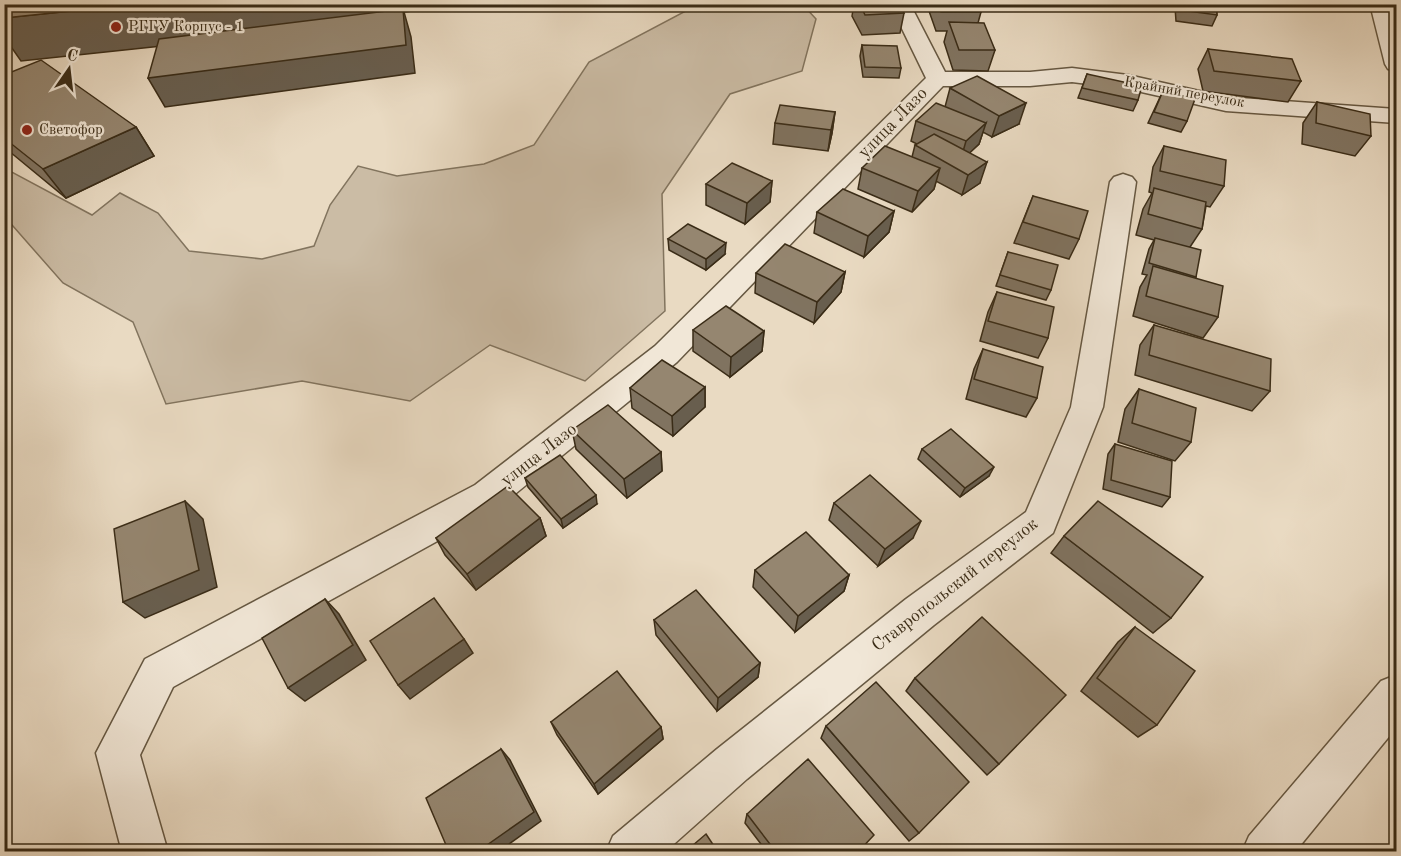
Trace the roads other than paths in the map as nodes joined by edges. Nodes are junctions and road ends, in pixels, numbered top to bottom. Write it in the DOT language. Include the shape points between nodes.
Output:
graph roads {
  1 [pos="900,4"];
  2 [pos="1380,4"];
  3 [pos="1396,64"];
  4 [pos="937,79"];
  5 [pos="1396,116"];
  6 [pos="1123,182"];
  7 [pos="1396,696"];
  8 [pos="145,852"];
  9 [pos="629,852"];
  10 [pos="1265,852"];
  1 -- 4 [label="street, улица Лазо"];
  2 -- 3 [label="street"];
  4 -- 5 [label="street, Крайний переулок" via="1072,75 1128,82 1226,104"];
  4 -- 8 [label="street, улица Лазо" via="666,354 487,496 159,673 118,753"];
  6 -- 9 [label="street, Ставропольский переулок" via="1087,407 1040,522 920,612"];
  7 -- 10 [label="street"];
}
